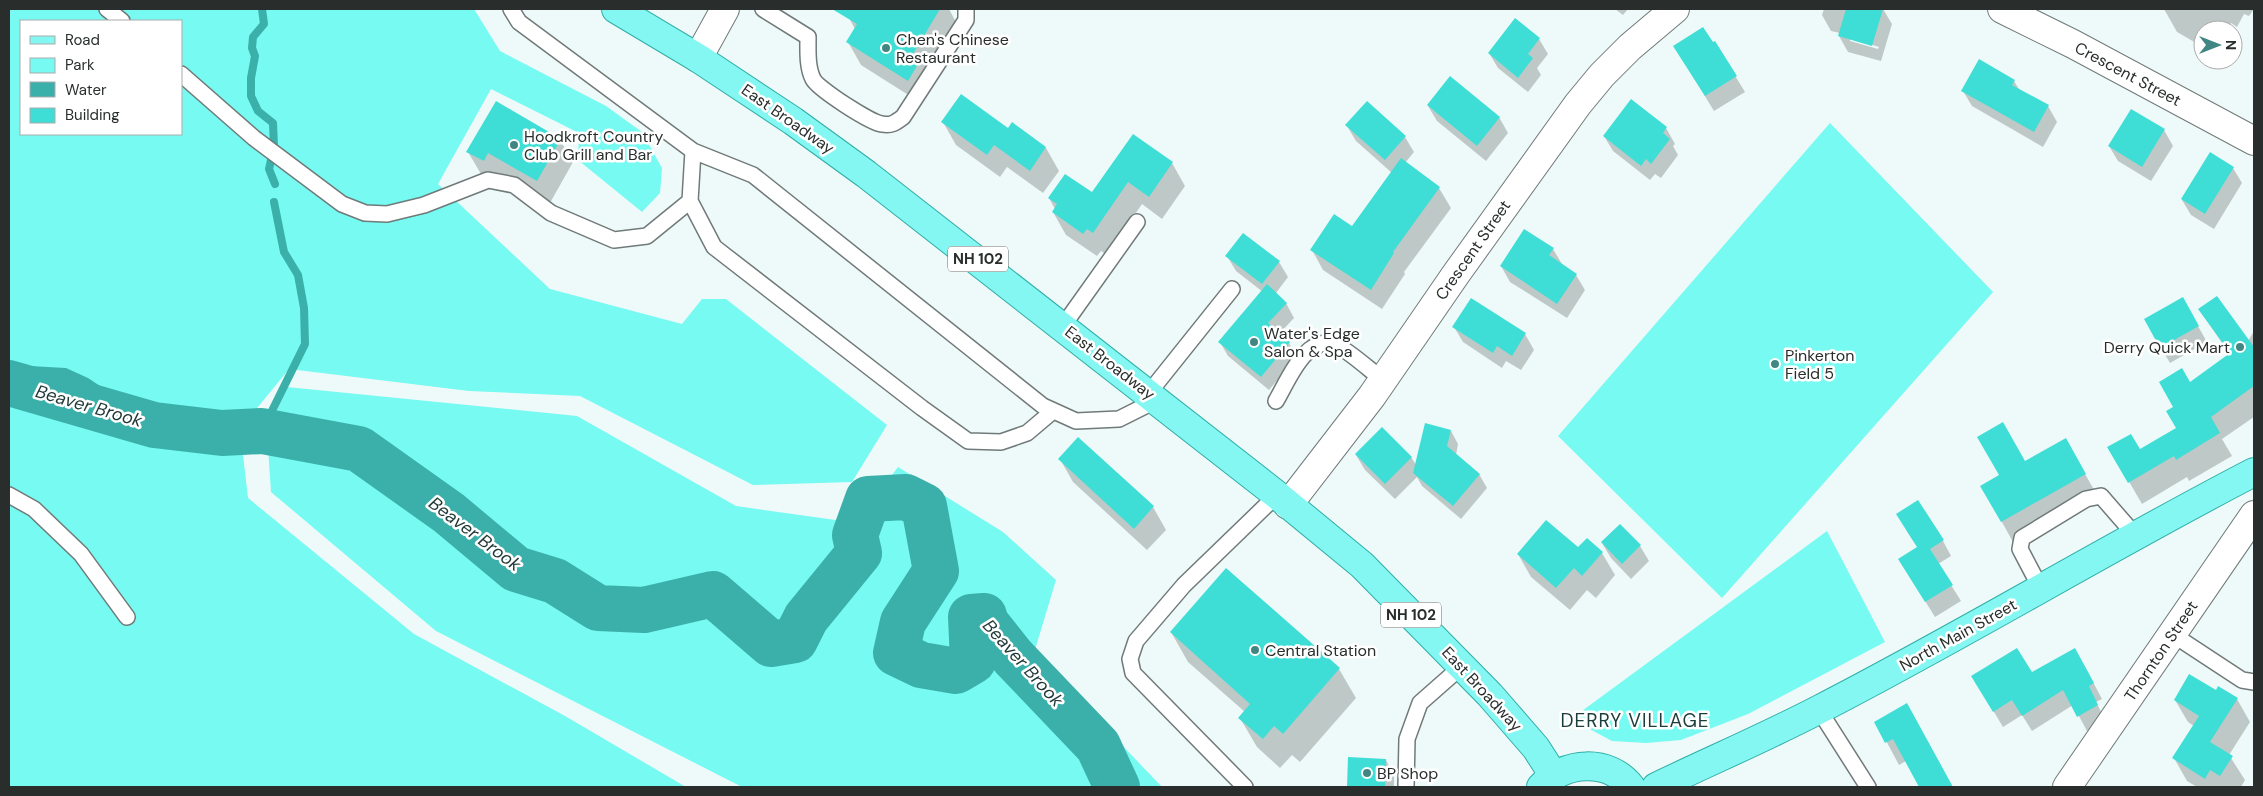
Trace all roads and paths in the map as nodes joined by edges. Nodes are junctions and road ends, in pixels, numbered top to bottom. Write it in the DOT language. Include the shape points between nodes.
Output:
graph roads {
  1 [pos="107,9"];
  2 [pos="511,9"];
  3 [pos="616,9"];
  4 [pos="726,9"];
  5 [pos="763,9"];
  6 [pos="966,9"];
  7 [pos="1675,9"];
  8 [pos="2002,9"];
  9 [pos="121,20"];
  10 [pos="698,58"];
  11 [pos="182,75"];
  12 [pos="2254,141"];
  13 [pos="693,151"];
  14 [pos="690,201"];
  15 [pos="1136,222"];
  16 [pos="1232,289"];
  17 [pos="1063,326"];
  18 [pos="1383,380"];
  19 [pos="1152,397"];
  20 [pos="1276,401"];
  21 [pos="1053,410"];
  22 [pos="2254,472"];
  23 [pos="9,495"];
  24 [pos="1282,500"];
  25 [pos="2254,515"];
  26 [pos="2134,536"];
  27 [pos="2040,589"];
  28 [pos="127,617"];
  29 [pos="2172,634"];
  30 [pos="1462,666"];
  31 [pos="2254,682"];
  32 [pos="1819,710"];
  33 [pos="1548,782"];
  34 [pos="1245,787"];
  35 [pos="1406,787"];
  36 [pos="1631,787"];
  37 [pos="1656,787"];
  38 [pos="1868,787"];
  39 [pos="2067,787"];
  1 -- 9 [label="lane"];
  2 -- 13 [label="lane" via="519,22"];
  3 -- 10 [label="main road, East Broadway / NH 102"];
  4 -- 10 [label="street"];
  5 -- 6 [label="lane" via="808,37 809,70 815,82 827,93 880,124 892,125 903,117 966,20"];
  7 -- 18 [label="street, Crescent Street" via="1602,74 1578,104"];
  8 -- 12 [label="street, Crescent Street"];
  10 -- 17 [label="main road, East Broadway / NH 102" via="866,174"];
  11 -- 14 [label="lane" via="254,138 342,204 365,213 387,214 415,207 488,180 514,185 551,213 614,240 647,236"];
  13 -- 14 [label="lane"];
  13 -- 21 [label="lane" via="753,175 1043,406"];
  14 -- 21 [label="lane" via="714,247 968,442 1001,442 1027,433"];
  15 -- 17 [label="lane"];
  16 -- 19 [label="lane"];
  17 -- 19 [label="main road, East Broadway / NH 102"];
  18 -- 20 [label="lane" via="1337,345 1325,343 1311,348 1301,359"];
  18 -- 24 [label="street, Crescent Street"];
  19 -- 21 [label="lane" via="1119,419 1076,421"];
  19 -- 24 [label="main road, East Broadway / NH 102"];
  22 -- 26 [label="main road, North Main Street"];
  23 -- 28 [label="lane" via="34,509 81,554"];
  24 -- 30 [label="main road, East Broadway / NH 102" via="1362,565"];
  24 -- 34 [label="lane" via="1184,585 1136,641 1130,658 1133,673"];
  25 -- 29 [label="street, Thornton Street"];
  26 -- 27 [label="main road, North Main Street"];
  26 -- 27 [label="lane" via="2101,496 2086,499 2022,538 2020,549"];
  27 -- 32 [label="main road, North Main Street"];
  29 -- 31 [label="lane" via="2242,680"];
  29 -- 39 [label="street, Thornton Street"];
  30 -- 33 [label="main road, East Broadway / NH 102" via="1536,748"];
  30 -- 35 [label="lane" via="1420,703 1407,739"];
  32 -- 37 [label="main road, North Main Street"];
  32 -- 38 [label="lane"];
  33 -- 36 [label="main road" via="1579,766 1597,767 1614,773"];
}
